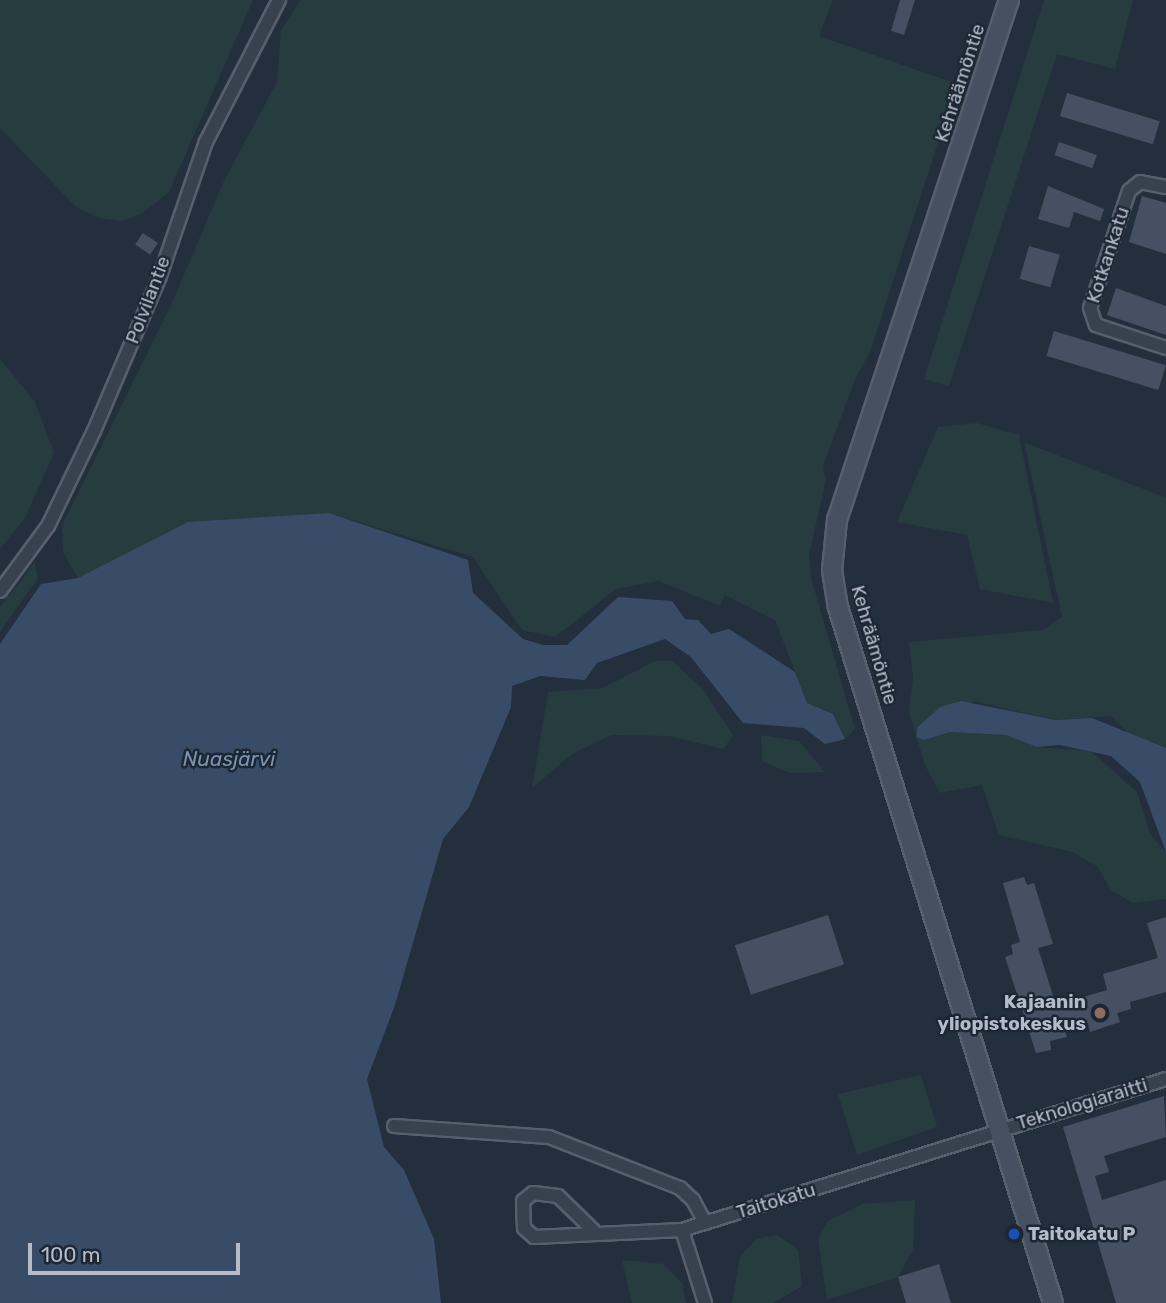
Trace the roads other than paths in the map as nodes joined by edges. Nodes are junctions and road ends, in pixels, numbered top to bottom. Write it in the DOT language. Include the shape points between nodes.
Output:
graph roads {
  1 [pos="279,0"];
  2 [pos="1009,0"];
  3 [pos="1166,187"];
  4 [pos="1166,348"];
  5 [pos="0,591"];
  6 [pos="1166,1079"];
  7 [pos="394,1126"];
  8 [pos="999,1130"];
  9 [pos="705,1223"];
  10 [pos="682,1230"];
  11 [pos="594,1231"];
  12 [pos="705,1303"];
  13 [pos="1054,1303"];
  1 -- 5 [label="street, Polvilantie" via="206,142 160,276 94,431 48,526"];
  2 -- 8 [label="street, Kehräämöntie" via="832,543 838,607"];
  3 -- 4 [label="street, Kotkankatu" via="1140,182 1129,191 1090,308 1096,325"];
  6 -- 8 [label="street, Teknologiaraitti"];
  7 -- 9 [label="street" via="549,1137 680,1188 693,1200"];
  8 -- 9 [label="street, Taitokatu"];
  8 -- 13 [label="street, Kehräämöntie"];
  9 -- 10 [label="street, Taitokatu"];
  10 -- 11 [label="street, Taitokatu"];
  10 -- 12 [label="street"];
  11 -- 11 [label="street, Taitokatu" via="534,1237 524,1228 523,1200 533,1192 558,1196"];
}
